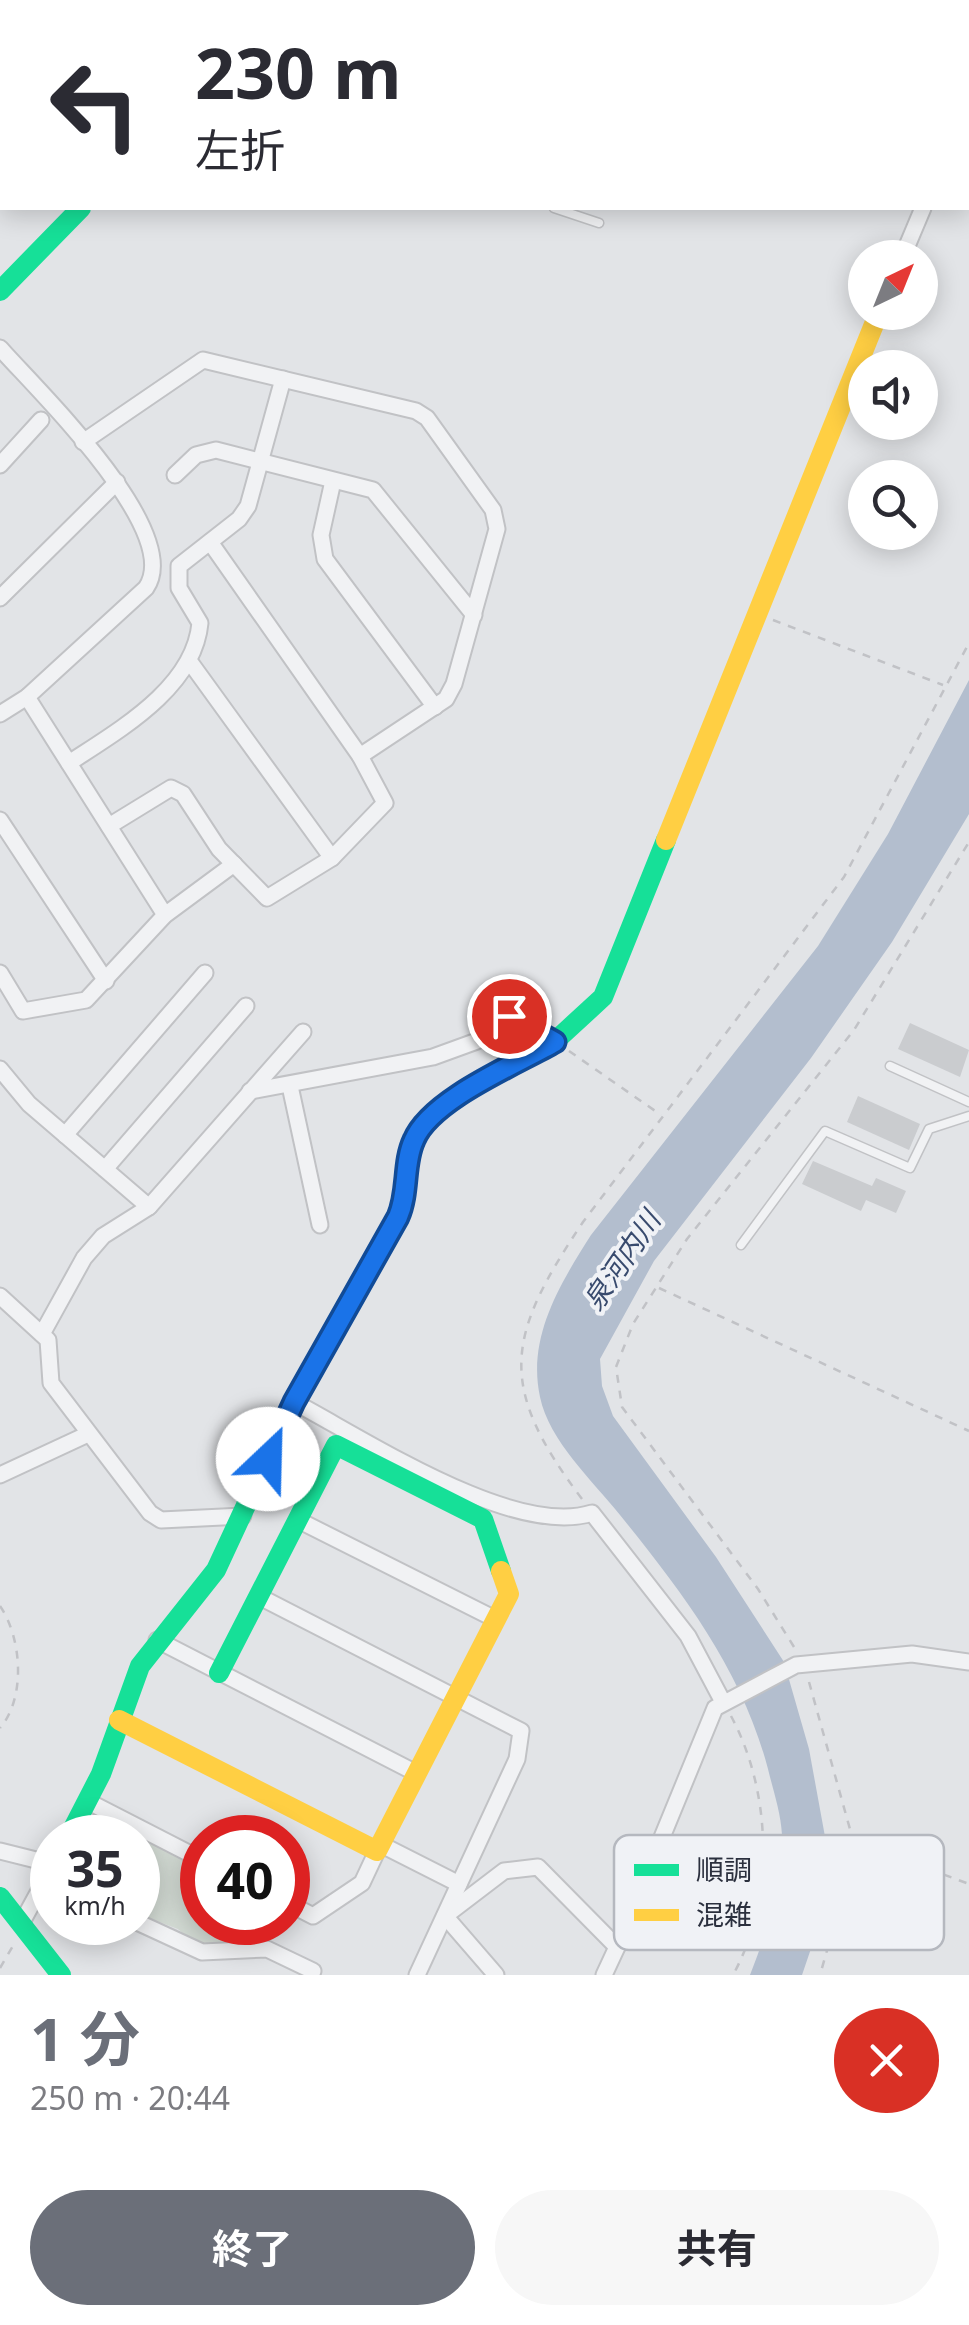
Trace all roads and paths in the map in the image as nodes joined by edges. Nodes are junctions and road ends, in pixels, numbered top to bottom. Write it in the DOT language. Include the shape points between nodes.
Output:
graph roads {
  1 [pos="80,210"];
  2 [pos="560,210"];
  3 [pos="922,210"];
  4 [pos="599,223"];
  5 [pos="910,240"];
  6 [pos="0,291"];
  7 [pos="873,330"];
  8 [pos="0,348"];
  9 [pos="283,379"];
  10 [pos="41,420"];
  11 [pos="83,442"];
  12 [pos="261,463"];
  13 [pos="0,465"];
  14 [pos="175,475"];
  15 [pos="334,481"];
  16 [pos="117,482"];
  17 [pos="210,542"];
  18 [pos="0,598"];
  19 [pos="758,614"];
  20 [pos="474,616"];
  21 [pos="969,643"];
  22 [pos="190,662"];
  23 [pos="946,686"];
  24 [pos="27,697"];
  25 [pos="435,707"];
  26 [pos="0,714"];
  27 [pos="360,756"];
  28 [pos="69,763"];
  29 [pos="0,820"];
  30 [pos="109,826"];
  31 [pos="969,842"];
  32 [pos="332,858"];
  33 [pos="234,864"];
  34 [pos="164,915"];
  35 [pos="0,973"];
  36 [pos="204,973"];
  37 [pos="106,981"];
  38 [pos="246,1006"];
  39 [pos="303,1032"];
  40 [pos="555,1042"];
  41 [pos="890,1066"];
  42 [pos="0,1068"];
  43 [pos="290,1086"];
  44 [pos="250,1091"];
  45 [pos="969,1102"];
  46 [pos="662,1116"];
  47 [pos="969,1116"];
  48 [pos="65,1135"];
  49 [pos="105,1169"];
  50 [pos="149,1207"];
  51 [pos="320,1225"];
  52 [pos="741,1244"];
  53 [pos="657,1288"];
  54 [pos="0,1296"];
  55 [pos="42,1334"];
  56 [pos="294,1402"];
  57 [pos="969,1431"];
  58 [pos="86,1434"];
  59 [pos="0,1475"];
  60 [pos="592,1512"];
  61 [pos="243,1516"];
  62 [pos="298,1520"];
  63 [pos="260,1597"];
  64 [pos="0,1606"];
  65 [pos="495,1620"];
  66 [pos="157,1640"];
  67 [pos="969,1662"];
  68 [pos="800,1665"];
  69 [pos="220,1673"];
  70 [pos="456,1696"];
  71 [pos="727,1700"];
  72 [pos="119,1720"];
  73 [pos="0,1728"];
  74 [pos="416,1773"];
  75 [pos="89,1802"];
  76 [pos="81,1815"];
  77 [pos="663,1835"];
  78 [pos="761,1835"];
  79 [pos="851,1835"];
  80 [pos="380,1848"];
  81 [pos="180,1849"];
  82 [pos="0,1851"];
  83 [pos="30,1860"];
  84 [pos="944,1875"];
  85 [pos="459,1884"];
  86 [pos="969,1884"];
  87 [pos="0,1897"];
  88 [pos="30,1907"];
  89 [pos="310,1914"];
  90 [pos="445,1916"];
  91 [pos="21,1924"];
  92 [pos="160,1933"];
  93 [pos="614,1944"];
  94 [pos="616,1950"];
  95 [pos="743,1950"];
  96 [pos="827,1950"];
  97 [pos="0,1968"];
  98 [pos="312,1970"];
  99 [pos="421,1973"];
  100 [pos="60,1975"];
  101 [pos="496,1975"];
  102 [pos="604,1975"];
  103 [pos="733,1975"];
  104 [pos="820,1975"];
  1 -- 6 [label="street"];
  2 -- 4 [label="lane"];
  3 -- 5 [label="street"];
  7 -- 19 [label="street"];
  8 -- 11 [label="street"];
  9 -- 11 [label="street" via="195,362"];
  9 -- 12 [label="street"];
  9 -- 20 [label="street" via="427,418 497,519"];
  10 -- 13 [label="street"];
  11 -- 16 [label="street"];
  12 -- 14 [label="street" via="206,451"];
  12 -- 15 [label="street"];
  12 -- 17 [label="street" via="239,520"];
  15 -- 20 [label="street" via="382,498"];
  15 -- 25 [label="street" via="320,535 325,559"];
  16 -- 18 [label="street"];
  16 -- 24 [label="street" via="154,554 153,578"];
  17 -- 22 [label="street" via="177,575 200,623"];
  17 -- 27 [label="street"];
  19 -- 23 [label="path"];
  19 -- 40 [label="street" via="603,997"];
  20 -- 25 [label="street" via="454,684"];
  21 -- 23 [label="path"];
  22 -- 28 [label="street" via="153,701"];
  22 -- 32 [label="street"];
  23 -- 46 [label="path" via="844,877"];
  24 -- 26 [label="street"];
  24 -- 28 [label="street"];
  25 -- 27 [label="street"];
  27 -- 32 [label="street" via="385,803"];
  28 -- 30 [label="street"];
  29 -- 37 [label="street"];
  30 -- 33 [label="street" via="172,788"];
  30 -- 34 [label="street"];
  31 -- 53 [label="path" via="854,1030 729,1182"];
  32 -- 33 [label="street" via="267,898"];
  33 -- 34 [label="street"];
  34 -- 37 [label="street"];
  35 -- 37 [label="street" via="23,1011 76,1004"];
  36 -- 48 [label="street"];
  38 -- 49 [label="street"];
  39 -- 44 [label="street"];
  40 -- 43 [label="street" via="509,1016 478,1041 433,1057"];
  40 -- 46 [label="path"];
  40 -- 56 [label="street" via="442,1107 419,1129 398,1217"];
  41 -- 45 [label="lane"];
  42 -- 48 [label="street"];
  43 -- 44 [label="street"];
  43 -- 51 [label="street"];
  44 -- 50 [label="street"];
  46 -- 60 [label="path" via="582,1222 526,1321 520,1370 528,1414 550,1457"];
  47 -- 52 [label="lane" via="930,1130 910,1168 825,1131"];
  48 -- 49 [label="street"];
  49 -- 50 [label="street"];
  50 -- 55 [label="street" via="103,1236 84,1258"];
  53 -- 57 [label="path"];
  53 -- 68 [label="path" via="622,1345 616,1390 622,1407 758,1589"];
  54 -- 55 [label="street"];
  55 -- 58 [label="street" via="52,1353 51,1383"];
  56 -- 60 [label="street" via="483,1501 550,1519"];
  56 -- 61 [label="street"];
  58 -- 59 [label="street"];
  58 -- 61 [label="street" via="161,1520"];
  60 -- 71 [label="street" via="688,1636"];
  61 -- 66 [label="street" via="216,1570"];
  62 -- 63 [label="street"];
  62 -- 65 [label="street"];
  62 -- 65 [label="street" via="336,1445 483,1518 508,1594"];
  63 -- 69 [label="street"];
  63 -- 70 [label="street"];
  64 -- 73 [label="path" via="11,1622 17,1670 11,1715"];
  65 -- 70 [label="street"];
  66 -- 69 [label="street"];
  66 -- 72 [label="street"];
  67 -- 68 [label="street" via="912,1654"];
  68 -- 71 [label="street"];
  68 -- 79 [label="path"];
  69 -- 74 [label="street"];
  70 -- 74 [label="street"];
  70 -- 85 [label="street" via="521,1732 517,1759"];
  71 -- 77 [label="street" via="715,1708"];
  71 -- 78 [label="path" via="744,1742"];
  72 -- 75 [label="street"];
  72 -- 80 [label="street"];
  74 -- 80 [label="street"];
  75 -- 76 [label="street"];
  75 -- 81 [label="street"];
  80 -- 85 [label="street"];
  80 -- 89 [label="street" via="362,1883"];
  82 -- 83 [label="street"];
  84 -- 86 [label="path"];
  85 -- 90 [label="street"];
  87 -- 91 [label="street"];
  88 -- 91 [label="street"];
  90 -- 93 [label="street" via="504,1871 538,1867"];
  90 -- 99 [label="street"];
  90 -- 101 [label="street"];
  91 -- 97 [label="path"];
  91 -- 100 [label="street"];
  92 -- 98 [label="street" via="202,1952 267,1949"];
  94 -- 102 [label="street"];
  95 -- 103 [label="path"];
  96 -- 104 [label="path"];
}
